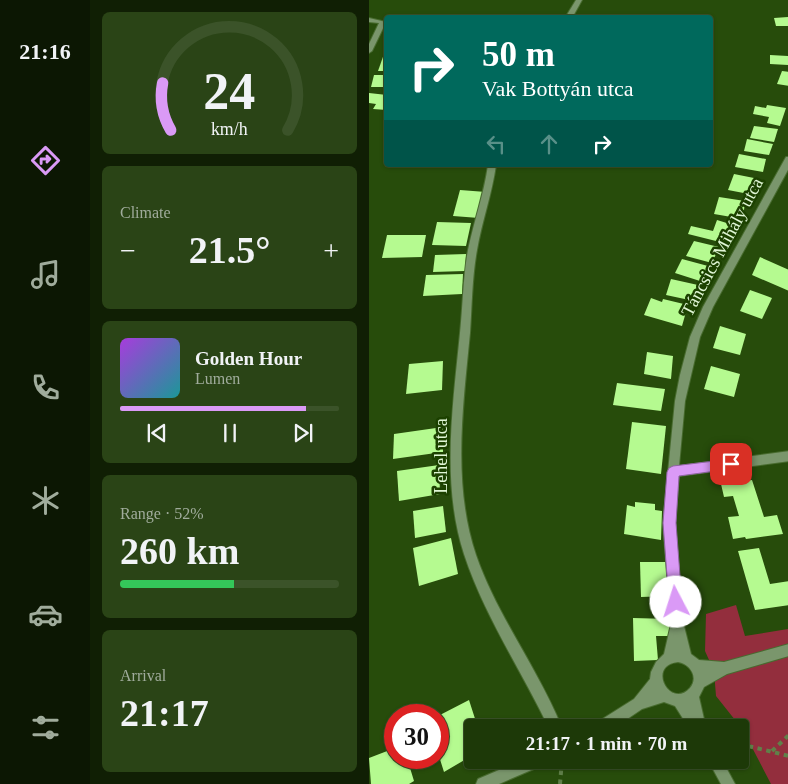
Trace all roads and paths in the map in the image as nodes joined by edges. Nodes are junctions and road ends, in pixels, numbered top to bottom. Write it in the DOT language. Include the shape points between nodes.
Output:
graph roads {
  1 [pos="579,0"];
  2 [pos="570,15"];
  3 [pos="369,20"];
  4 [pos="369,52"];
  5 [pos="788,159"];
  6 [pos="493,167"];
  7 [pos="788,456"];
  8 [pos="673,472"];
  9 [pos="677,622"];
  10 [pos="788,650"];
  11 [pos="670,657"];
  12 [pos="691,662"];
  13 [pos="724,668"];
  14 [pos="657,680"];
  15 [pos="696,689"];
  16 [pos="666,696"];
  17 [pos="679,700"];
  18 [pos="639,704"];
  19 [pos="551,719"];
  20 [pos="615,719"];
  21 [pos="692,719"];
  22 [pos="698,719"];
  23 [pos="788,735"];
  24 [pos="749,746"];
  25 [pos="772,751"];
  26 [pos="788,756"];
  27 [pos="517,769"];
  28 [pos="562,769"];
  29 [pos="720,769"];
  30 [pos="483,784"];
  31 [pos="561,784"];
  32 [pos="728,784"];
  1 -- 2 [label="street"];
  3 -- 4 [label="street" via="383,22"];
  5 -- 8 [label="street, Táncsics Mihály utca" via="695,337 680,401"];
  6 -- 19 [label="street, Lehel utca" via="474,244 459,393 457,486 463,530 473,563"];
  7 -- 8 [label="street"];
  8 -- 9 [label="street, Táncsics Mihály utca" via="669,523"];
  9 -- 11 [label="street, Táncsics Mihály utca"];
  9 -- 12 [label="street, Táncsics Mihály utca"];
  10 -- 13 [label="street"];
  11 -- 12 [label="street"];
  11 -- 14 [label="street" via="660,664"];
  12 -- 13 [label="street"];
  12 -- 15 [label="street" via="699,675"];
  13 -- 15 [label="street"];
  14 -- 16 [label="street"];
  14 -- 18 [label="street"];
  15 -- 17 [label="street"];
  15 -- 22 [label="street"];
  16 -- 17 [label="street"];
  16 -- 18 [label="street"];
  17 -- 21 [label="street"];
  18 -- 20 [label="street"];
  23 -- 25 [label="path"];
  24 -- 25 [label="path"];
  25 -- 26 [label="path"];
  27 -- 30 [label="street"];
  28 -- 31 [label="path"];
  29 -- 32 [label="street"];
}
